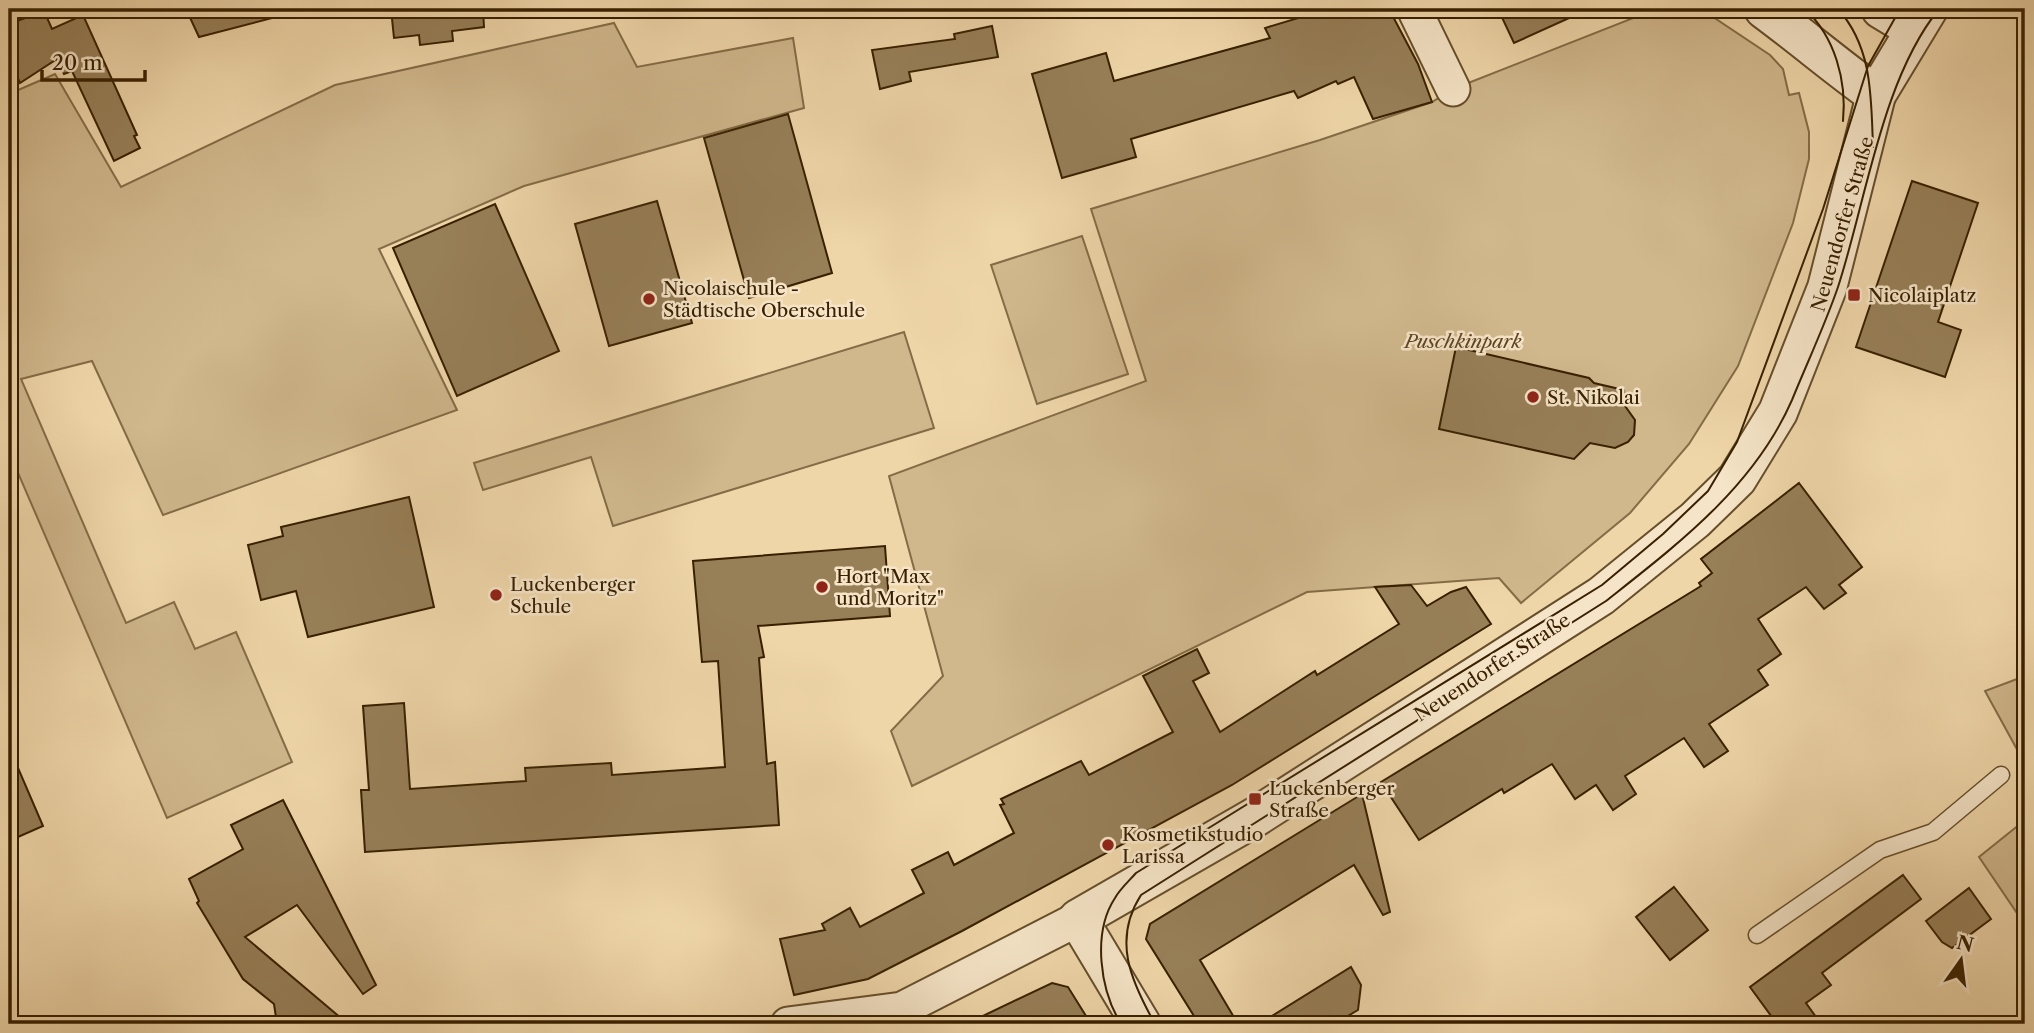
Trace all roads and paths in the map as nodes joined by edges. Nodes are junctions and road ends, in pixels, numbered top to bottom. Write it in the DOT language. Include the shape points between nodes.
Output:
graph roads {
  1 [pos="1414,9"];
  2 [pos="1764,9"];
  3 [pos="1881,9"];
  4 [pos="1921,19"];
  5 [pos="1453,89"];
  6 [pos="1876,95"];
  7 [pos="2001,775"];
  8 [pos="1078,919"];
  9 [pos="1757,935"];
  10 [pos="788,1024"];
  11 [pos="1141,1024"];
  1 -- 5 [label="street"];
  2 -- 6 [label="street"];
  3 -- 4 [label="street"];
  4 -- 6 [label="street, Neuendorfer Straße"];
  6 -- 8 [label="street, Neuendorfer Straße" via="1827,288 1778,412 1737,479 1695,520 1601,596 1257,816"];
  7 -- 9 [label="lane" via="1933,832 1880,850"];
  8 -- 10 [label="street, Neuendorfer Straße" via="902,1009"];
  8 -- 11 [label="street"];
}
